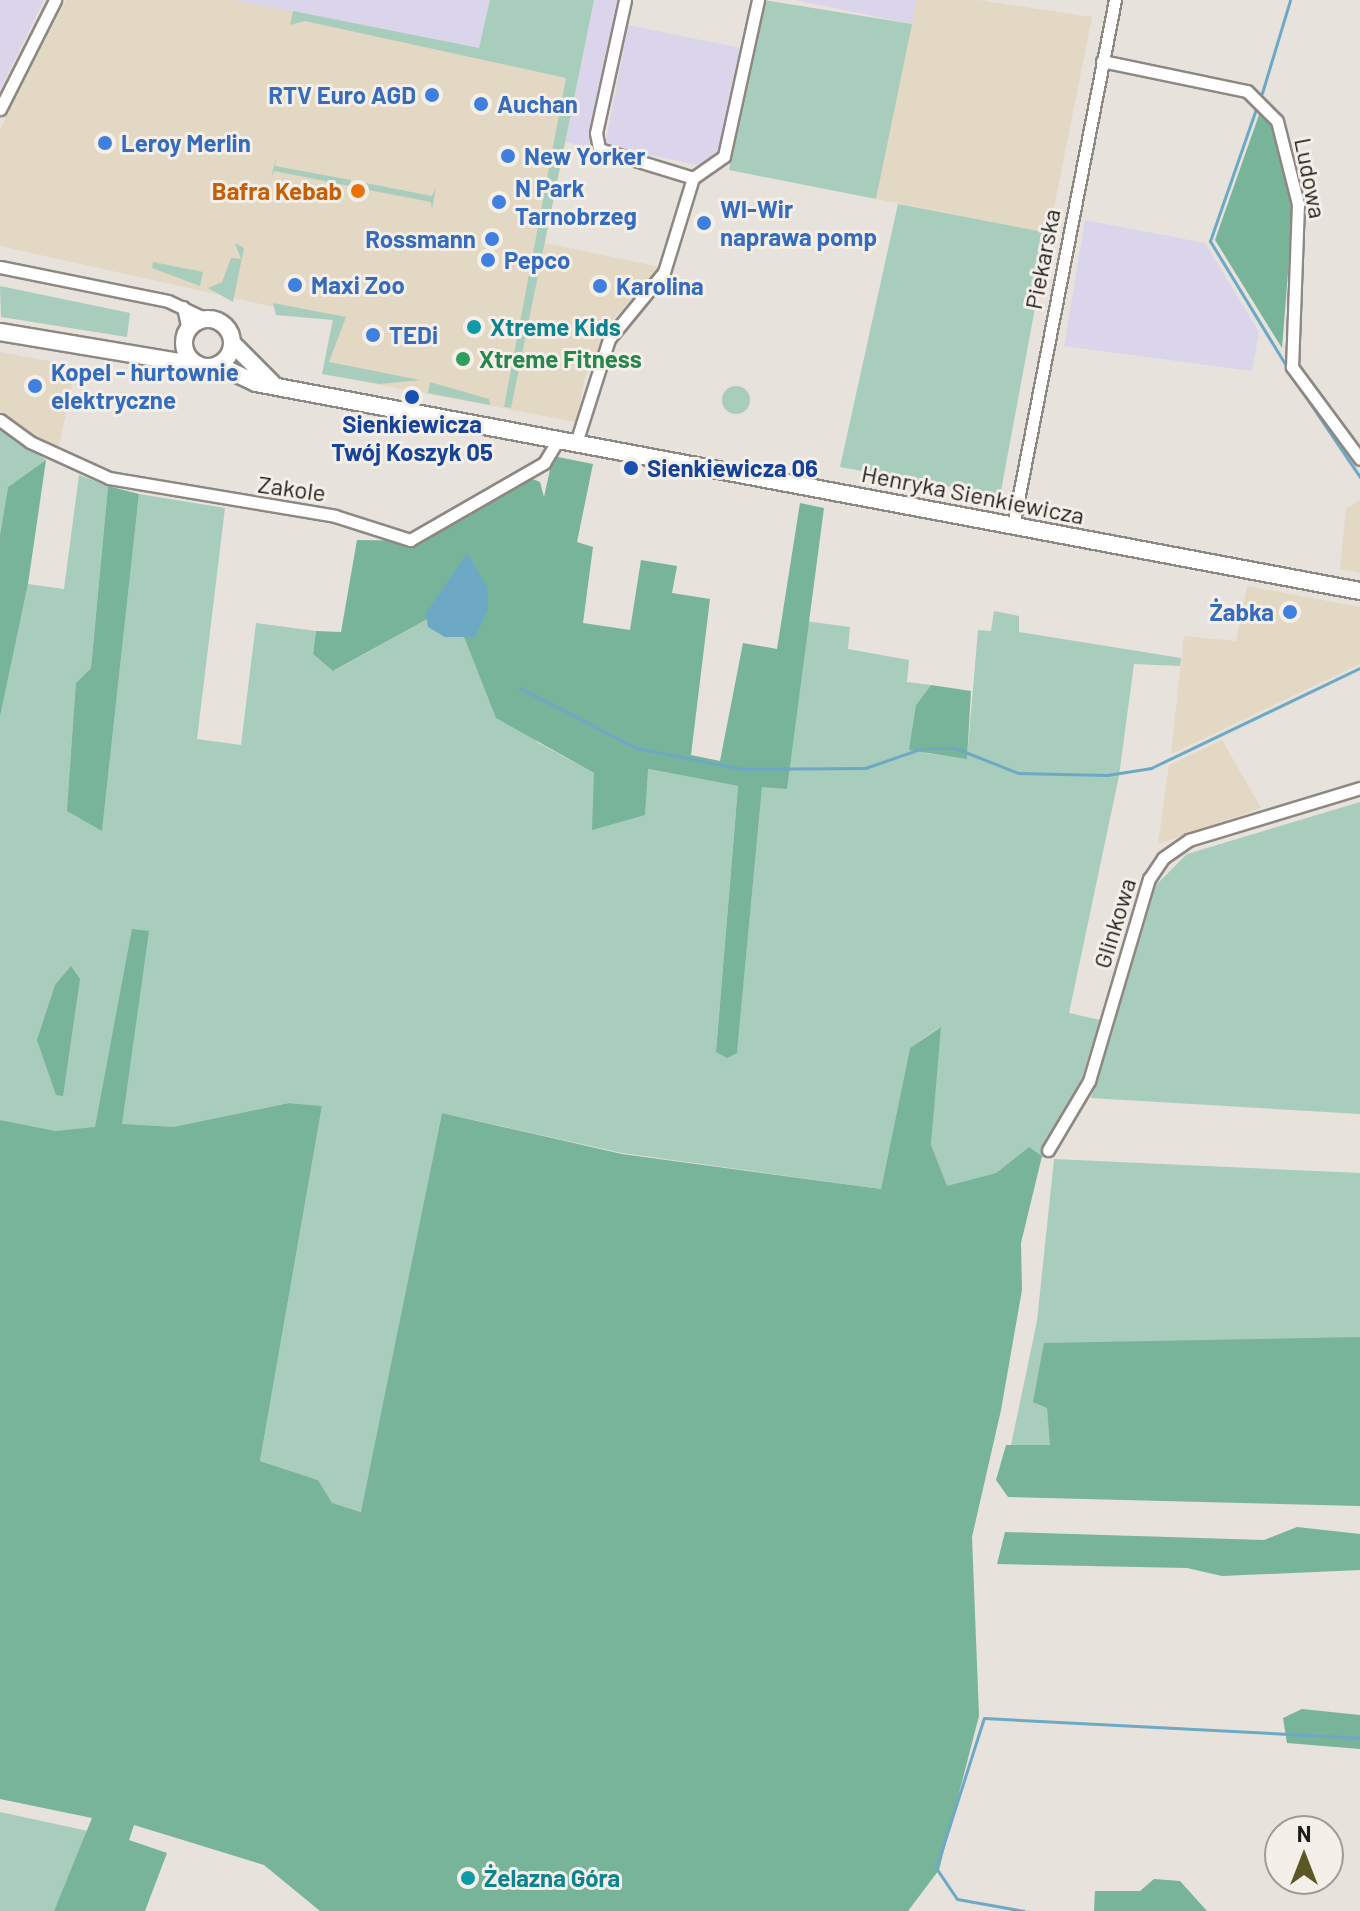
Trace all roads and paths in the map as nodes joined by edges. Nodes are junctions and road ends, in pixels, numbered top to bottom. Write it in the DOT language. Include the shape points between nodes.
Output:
graph roads {
  1 [pos="55,0"];
  2 [pos="625,0"];
  3 [pos="758,0"];
  4 [pos="1115,0"];
  5 [pos="1102,61"];
  6 [pos="0,109"];
  7 [pos="693,178"];
  8 [pos="0,267"];
  9 [pos="183,307"];
  10 [pos="206,319"];
  11 [pos="0,332"];
  12 [pos="186,337"];
  13 [pos="233,344"];
  14 [pos="166,362"];
  15 [pos="198,365"];
  16 [pos="218,365"];
  17 [pos="277,386"];
  18 [pos="0,420"];
  19 [pos="558,440"];
  20 [pos="576,443"];
  21 [pos="1360,459"];
  22 [pos="1013,526"];
  23 [pos="1360,591"];
  24 [pos="1360,788"];
  25 [pos="1048,1150"];
  1 -- 6 [label="street"];
  2 -- 7 [label="street" via="596,133 599,149"];
  3 -- 7 [label="street" via="724,156"];
  4 -- 5 [label="street, Piekarska"];
  5 -- 21 [label="street, Ludowa" via="1247,91 1277,121 1298,204 1292,367"];
  5 -- 22 [label="street, Piekarska"];
  7 -- 20 [label="street" via="664,272 609,339"];
  8 -- 9 [label="street"];
  9 -- 10 [label="street"];
  9 -- 12 [label="street"];
  10 -- 12 [label="main road"];
  10 -- 13 [label="main road" via="225,326"];
  11 -- 14 [label="main road"];
  12 -- 14 [label="main road"];
  12 -- 15 [label="main road"];
  13 -- 16 [label="main road"];
  13 -- 17 [label="main road"];
  14 -- 15 [label="main road"];
  15 -- 16 [label="main road"];
  16 -- 17 [label="main road, Henryka Sienkiewicza"];
  17 -- 19 [label="main road, Henryka Sienkiewicza"];
  18 -- 19 [label="street, Zakole" via="30,442 109,478 335,516 410,540 544,463"];
  19 -- 20 [label="main road, Henryka Sienkiewicza"];
  20 -- 22 [label="main road, Henryka Sienkiewicza"];
  22 -- 23 [label="main road, Henryka Sienkiewicza"];
  24 -- 25 [label="street, Glinkowa" via="1189,840 1163,858 1149,879 1089,1081"];
}
